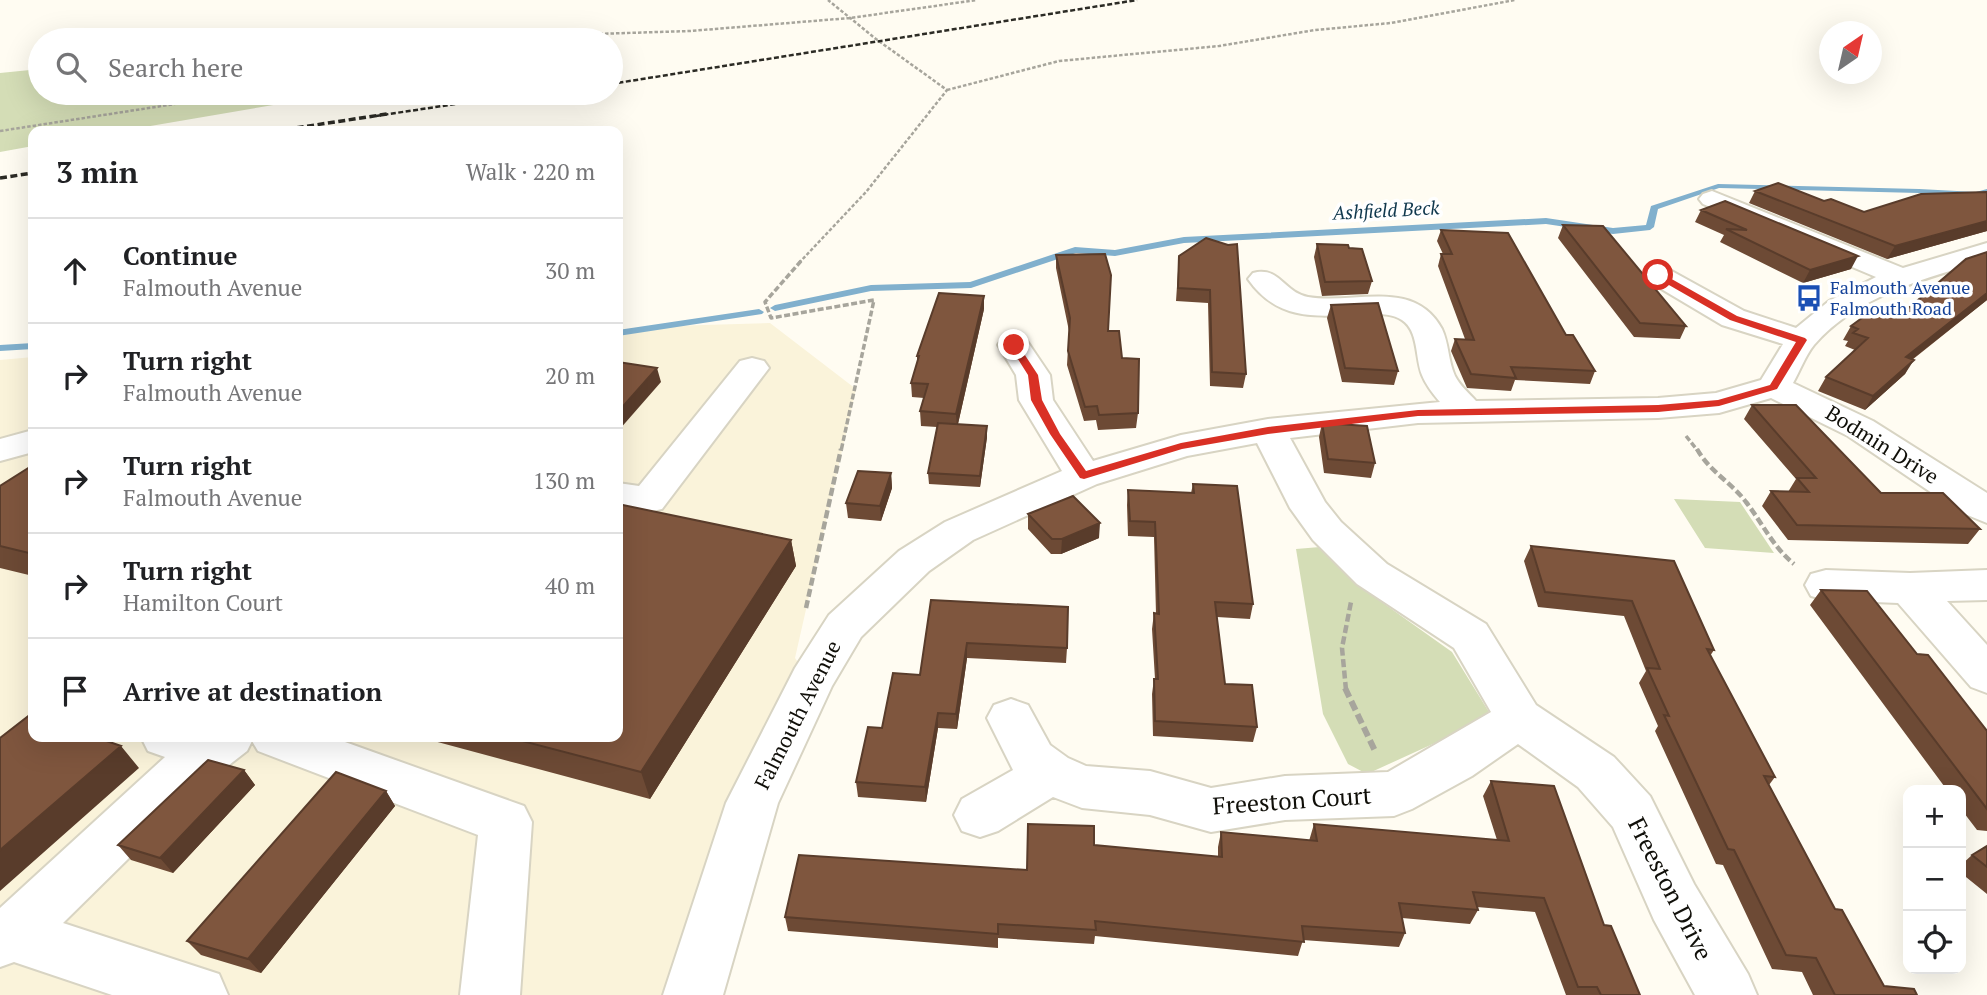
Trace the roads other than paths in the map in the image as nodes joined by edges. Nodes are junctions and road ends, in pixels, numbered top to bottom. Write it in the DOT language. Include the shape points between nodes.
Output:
graph roads {
  1 [pos="1712,199"];
  2 [pos="1987,251"];
  3 [pos="1658,275"];
  4 [pos="1900,276"];
  5 [pos="1727,289"];
  6 [pos="1266,295"];
  7 [pos="1696,297"];
  8 [pos="1802,340"];
  9 [pos="1014,345"];
  10 [pos="752,368"];
  11 [pos="1773,387"];
  12 [pos="1465,411"];
  13 [pos="1268,430"];
  14 [pos="28,442"];
  15 [pos="0,450"];
  16 [pos="1084,476"];
  17 [pos="623,496"];
  18 [pos="1987,510"];
  19 [pos="1826,585"];
  20 [pos="1987,585"];
  21 [pos="1910,588"];
  22 [pos="1987,675"];
  23 [pos="1011,718"];
  24 [pos="1519,719"];
  25 [pos="201,742"];
  26 [pos="289,742"];
  27 [pos="1050,773"];
  28 [pos="980,815"];
  29 [pos="6,937"];
  30 [pos="198,995"];
  31 [pos="490,995"];
  32 [pos="693,995"];
  33 [pos="1727,995"];
  1 -- 4 [label="street"];
  2 -- 4 [label="street"];
  3 -- 7 [label="street"];
  4 -- 8 [label="street" via="1835,311"];
  5 -- 7 [label="street"];
  6 -- 12 [label="street" via="1322,308 1419,303 1420,320 1431,335 1440,379"];
  7 -- 8 [label="street" via="1733,318"];
  8 -- 11 [label="street"];
  9 -- 16 [label="street" via="1033,375 1037,400"];
  10 -- 17 [label="street" via="648,500"];
  11 -- 12 [label="street, Falmouth Avenue" via="1719,403 1658,408"];
  11 -- 18 [label="street, Bodmin Drive" via="1822,407 1888,444 1955,493"];
  12 -- 13 [label="street, Falmouth Avenue"];
  13 -- 16 [label="street, Falmouth Avenue" via="1181,446"];
  13 -- 24 [label="street, Freeston Drive" via="1309,508 1328,531 1372,574 1470,636"];
  14 -- 15 [label="street"];
  16 -- 32 [label="street, Falmouth Avenue" via="959,531 914,561 845,626 811,681 752,803"];
  19 -- 21 [label="street"];
  20 -- 21 [label="street"];
  21 -- 22 [label="street"];
  23 -- 27 [label="street, Freeston Court" via="1032,759"];
  24 -- 27 [label="street, Freeston Court" via="1394,794 1285,798 1211,810 1150,793 1082,787"];
  24 -- 33 [label="street, Freeston Drive" via="1596,772 1632,812 1674,902"];
  25 -- 29 [label="street" via="184,771"];
  26 -- 31 [label="street" via="506,822"];
  27 -- 28 [label="street"];
  29 -- 30 [label="street"];
}
